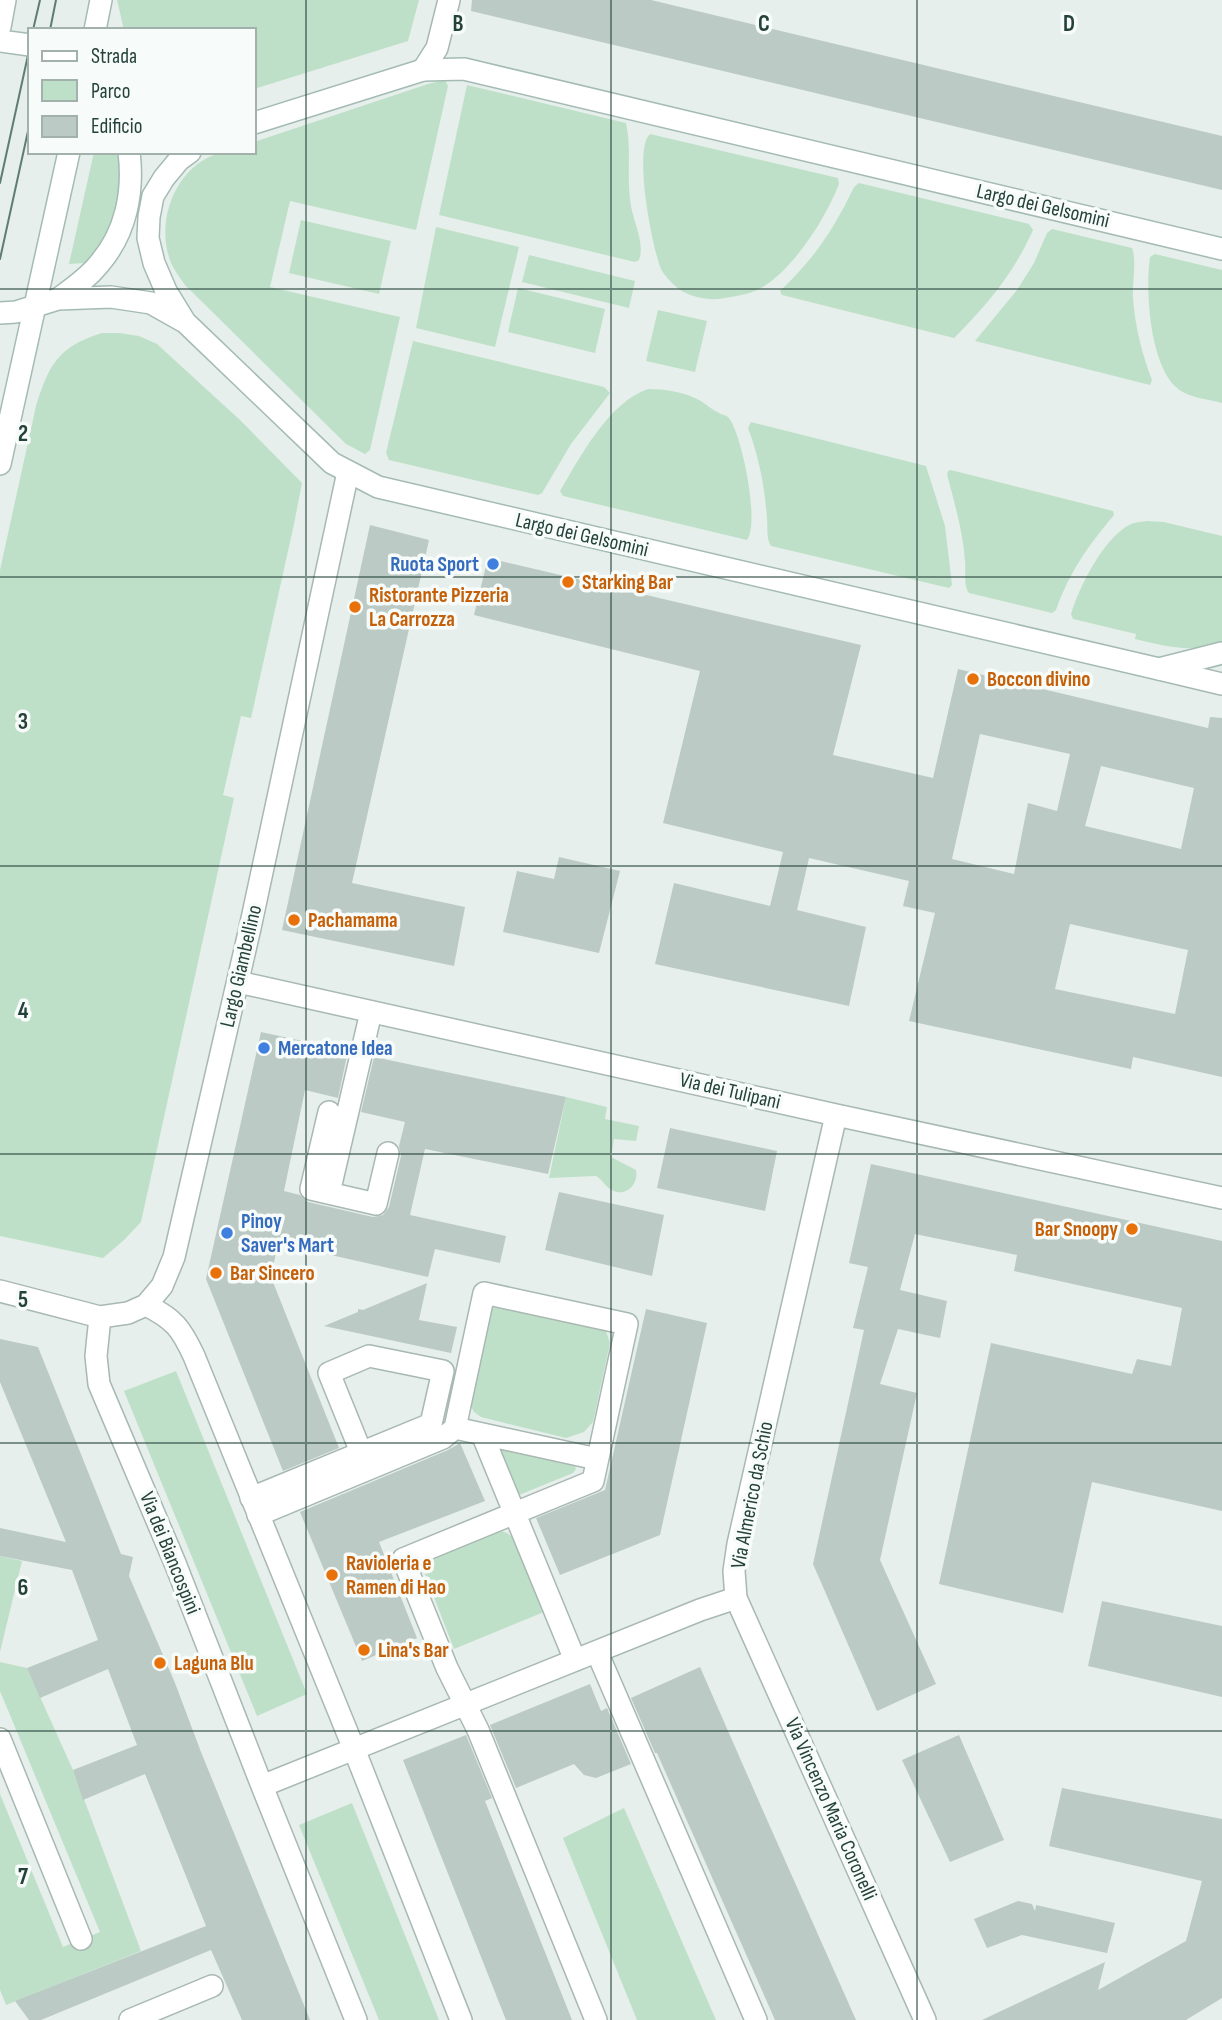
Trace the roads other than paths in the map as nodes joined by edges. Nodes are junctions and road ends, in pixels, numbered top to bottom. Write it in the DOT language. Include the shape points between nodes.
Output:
graph roads {
  1 [pos="5,0"];
  2 [pos="101,0"];
  3 [pos="449,0"];
  4 [pos="0,27"];
  5 [pos="95,28"];
  6 [pos="0,41"];
  7 [pos="28,45"];
  8 [pos="423,70"];
  9 [pos="256,122"];
  10 [pos="69,154"];
  11 [pos="129,154"];
  12 [pos="187,154"];
  13 [pos="1222,249"];
  14 [pos="58,299"];
  15 [pos="36,307"];
  16 [pos="0,313"];
  17 [pos="185,322"];
  18 [pos="0,464"];
  19 [pos="348,471"];
  20 [pos="1222,653"];
  21 [pos="1158,669"];
  22 [pos="1222,684"];
  23 [pos="238,982"];
  24 [pos="371,1012"];
  25 [pos="329,1112"];
  26 [pos="836,1115"];
  27 [pos="388,1153"];
  28 [pos="329,1193"];
  29 [pos="1222,1198"];
  30 [pos="0,1291"];
  31 [pos="146,1305"];
  32 [pos="100,1317"];
  33 [pos="454,1428"];
  34 [pos="482,1434"];
  35 [pos="361,1452"];
  36 [pos="597,1459"];
  37 [pos="255,1506"];
  38 [pos="515,1513"];
  39 [pos="736,1598"];
  40 [pos="597,1652"];
  41 [pos="575,1660"];
  42 [pos="466,1704"];
  43 [pos="0,1739"];
  44 [pos="354,1749"];
  45 [pos="262,1786"];
  46 [pos="81,1938"];
  47 [pos="212,1986"];
  48 [pos="130,2020"];
  49 [pos="356,2020"];
  50 [pos="461,2020"];
  51 [pos="596,2020"];
  52 [pos="756,2020"];
  53 [pos="925,2020"];
  1 -- 4 [label="street"];
  2 -- 5 [label="street"];
  3 -- 8 [label="street" via="437,48"];
  6 -- 7 [label="street"];
  8 -- 9 [label="street, Largo dei Gelsomini"];
  8 -- 13 [label="street, Largo dei Gelsomini" via="464,69"];
  10 -- 15 [label="street"];
  11 -- 14 [label="street, Largo dei Gelsomini" via="131,182 124,222 100,263"];
  12 -- 17 [label="street, Largo dei Gelsomini" via="153,196 148,238 166,291"];
  14 -- 15 [label="street, Largo dei Gelsomini"];
  14 -- 17 [label="street, Largo dei Gelsomini" via="111,297 151,303"];
  15 -- 16 [label="street"];
  15 -- 18 [label="street"];
  17 -- 19 [label="street, Largo dei Gelsomini" via="332,463"];
  19 -- 21 [label="street, Largo dei Gelsomini" via="378,487"];
  19 -- 23 [label="street, Largo Giambellino"];
  20 -- 21 [label="street, Largo dei Gelsomini"];
  21 -- 22 [label="street, Largo dei Gelsomini"];
  23 -- 24 [label="street, Via dei Tulipani"];
  23 -- 31 [label="street, Largo Giambellino" via="174,1257 162,1286"];
  24 -- 26 [label="street, Via dei Tulipani"];
  24 -- 28 [label="street"];
  25 -- 28 [label="street" via="311,1189"];
  26 -- 29 [label="street, Via dei Tulipani"];
  26 -- 39 [label="street, Via Almerico da Schio" via="738,1544"];
  27 -- 28 [label="street" via="376,1204"];
  30 -- 32 [label="street"];
  31 -- 32 [label="street"];
  31 -- 37 [label="street" via="167,1315 184,1335"];
  32 -- 45 [label="street, Via dei Biancospini" via="99,1384"];
  33 -- 34 [label="street"];
  33 -- 36 [label="street" via="484,1293 627,1324"];
  33 -- 37 [label="street" via="443,1438"];
  34 -- 36 [label="street"];
  34 -- 38 [label="street"];
  35 -- 35 [label="street" via="329,1373 369,1356 443,1371 431,1424"];
  35 -- 37 [label="street"];
  36 -- 38 [label="street" via="593,1481"];
  37 -- 44 [label="street"];
  38 -- 41 [label="street"];
  38 -- 42 [label="street" via="403,1559"];
  39 -- 40 [label="street, Via Almerico da Schio"];
  39 -- 53 [label="street, Via Vincenzo Maria Coronelli"];
  40 -- 41 [label="street, Via Almerico da Schio"];
  40 -- 52 [label="street"];
  41 -- 42 [label="street, Via Almerico da Schio"];
  42 -- 44 [label="street, Via Almerico da Schio"];
  42 -- 51 [label="street"];
  43 -- 46 [label="street"];
  44 -- 45 [label="street"];
  44 -- 50 [label="street"];
  45 -- 49 [label="street, Via dei Biancospini"];
  47 -- 48 [label="street"];
}
